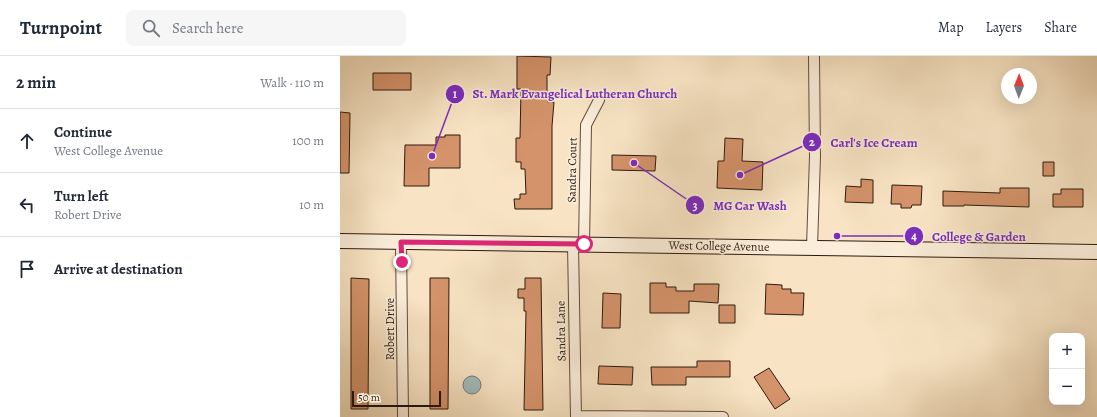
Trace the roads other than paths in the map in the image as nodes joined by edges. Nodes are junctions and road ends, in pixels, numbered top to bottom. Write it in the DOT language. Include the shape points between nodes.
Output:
graph roads {
  1 [pos="814,56"];
  2 [pos="599,100"];
  3 [pos="340,241"];
  4 [pos="401,242"];
  5 [pos="578,244"];
  6 [pos="812,248"];
  7 [pos="1097,252"];
  8 [pos="576,416"];
  9 [pos="403,417"];
  10 [pos="723,417"];
  1 -- 6 [label="street"];
  2 -- 5 [label="street, Sandra Court" via="586,125"];
  3 -- 4 [label="main road, West College Avenue"];
  4 -- 5 [label="main road, West College Avenue"];
  4 -- 9 [label="street, Robert Drive"];
  5 -- 6 [label="main road, West College Avenue"];
  5 -- 8 [label="street, Sandra Lane"];
  6 -- 7 [label="main road, West College Avenue"];
  8 -- 10 [label="street"];
}
